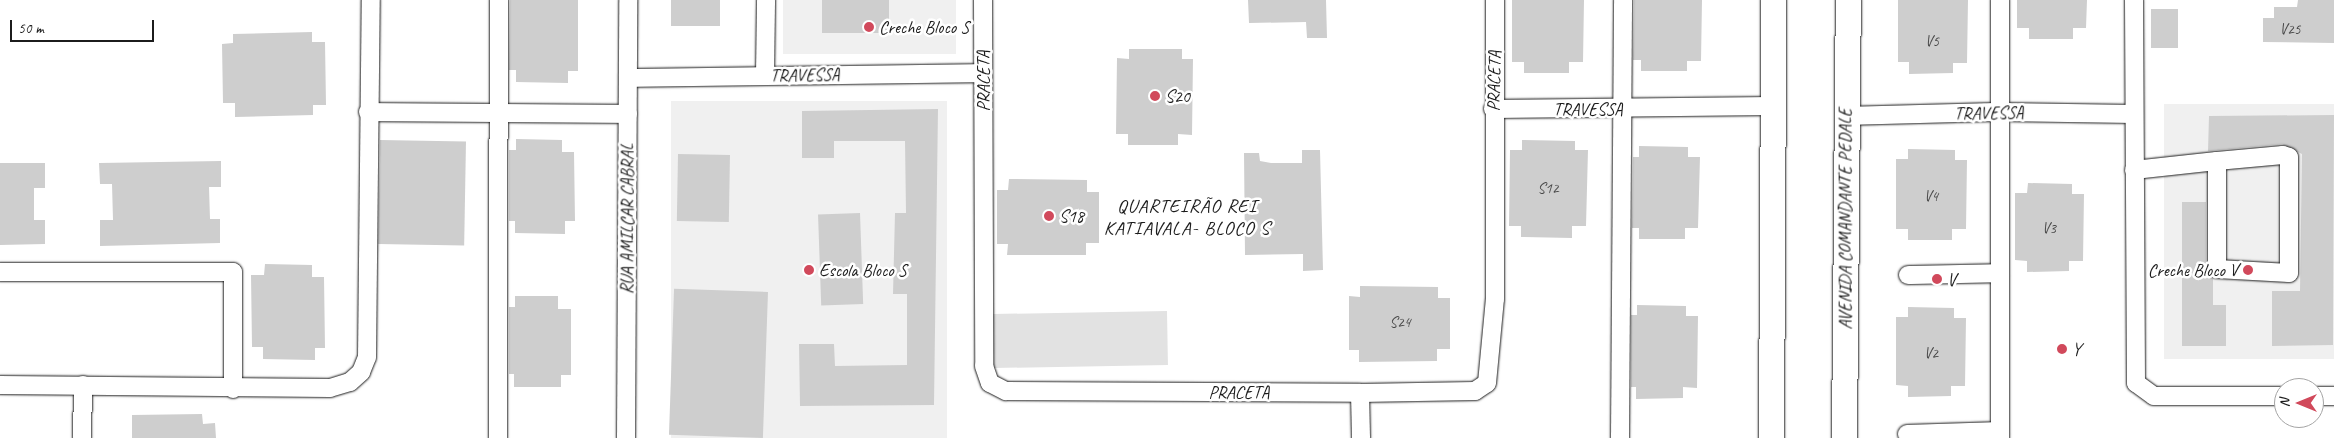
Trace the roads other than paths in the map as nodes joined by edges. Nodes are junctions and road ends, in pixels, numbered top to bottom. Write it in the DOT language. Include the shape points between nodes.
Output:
graph roads {
  1 [pos="371,0"];
  2 [pos="499,0"];
  3 [pos="628,0"];
  4 [pos="766,0"];
  5 [pos="983,0"];
  6 [pos="1495,0"];
  7 [pos="1623,0"];
  8 [pos="1772,0"];
  9 [pos="1848,0"];
  10 [pos="2000,0"];
  11 [pos="2134,0"];
  12 [pos="982,73"];
  13 [pos="765,75"];
  14 [pos="628,78"];
  15 [pos="1772,106"];
  16 [pos="1623,108"];
  17 [pos="1493,109"];
  18 [pos="497,111"];
  19 [pos="368,112"];
  20 [pos="2001,112"];
  21 [pos="628,114"];
  22 [pos="2134,114"];
  23 [pos="1844,116"];
  24 [pos="2218,161"];
  25 [pos="2134,170"];
  26 [pos="0,272"];
  27 [pos="2000,273"];
  28 [pos="1908,276"];
  29 [pos="0,385"];
  30 [pos="83,385"];
  31 [pos="233,389"];
  32 [pos="1360,393"];
  33 [pos="2274,396"];
  34 [pos="1907,434"];
  35 [pos="2000,435"];
  36 [pos="82,438"];
  37 [pos="498,438"];
  38 [pos="626,438"];
  39 [pos="1361,438"];
  40 [pos="1620,438"];
  41 [pos="1771,438"];
  42 [pos="1844,438"];
  1 -- 19 [label="street"];
  2 -- 18 [label="street"];
  3 -- 14 [label="street, RUA AMILCAR CABRAL"];
  4 -- 13 [label="street"];
  5 -- 12 [label="street, PRACETA"];
  6 -- 17 [label="street, PRACETA"];
  7 -- 16 [label="street"];
  8 -- 15 [label="street"];
  9 -- 23 [label="street, AVENIDA COMANDANTE PEDALE"];
  10 -- 20 [label="street"];
  11 -- 22 [label="street"];
  12 -- 13 [label="street, TRAVESSA"];
  12 -- 32 [label="street, PRACETA" via="984,366 990,383 1006,391"];
  13 -- 14 [label="street, TRAVESSA"];
  14 -- 21 [label="street, RUA AMILCAR CABRAL"];
  15 -- 16 [label="street, TRAVESSA"];
  15 -- 41 [label="street"];
  16 -- 17 [label="street, TRAVESSA"];
  16 -- 40 [label="street"];
  17 -- 32 [label="street, PRACETA" via="1495,299 1488,383 1475,391"];
  18 -- 19 [label="street"];
  18 -- 21 [label="street"];
  18 -- 37 [label="street"];
  19 -- 31 [label="street" via="367,357 360,372 350,382 330,388"];
  20 -- 22 [label="street, TRAVESSA"];
  20 -- 23 [label="street, TRAVESSA"];
  20 -- 27 [label="street"];
  21 -- 38 [label="street, RUA AMILCAR CABRAL"];
  22 -- 25 [label="street"];
  23 -- 42 [label="street, AVENIDA COMANDANTE PEDALE"];
  24 -- 24 [label="street" via="2289,157 2289,273 2216,270"];
  24 -- 25 [label="street"];
  25 -- 33 [label="street" via="2135,376 2140,390 2154,396"];
  26 -- 31 [label="street" via="233,272"];
  27 -- 28 [label="street"];
  27 -- 35 [label="street"];
  29 -- 30 [label="street"];
  30 -- 31 [label="street"];
  30 -- 36 [label="street"];
  32 -- 39 [label="street"];
  34 -- 35 [label="street"];
}
